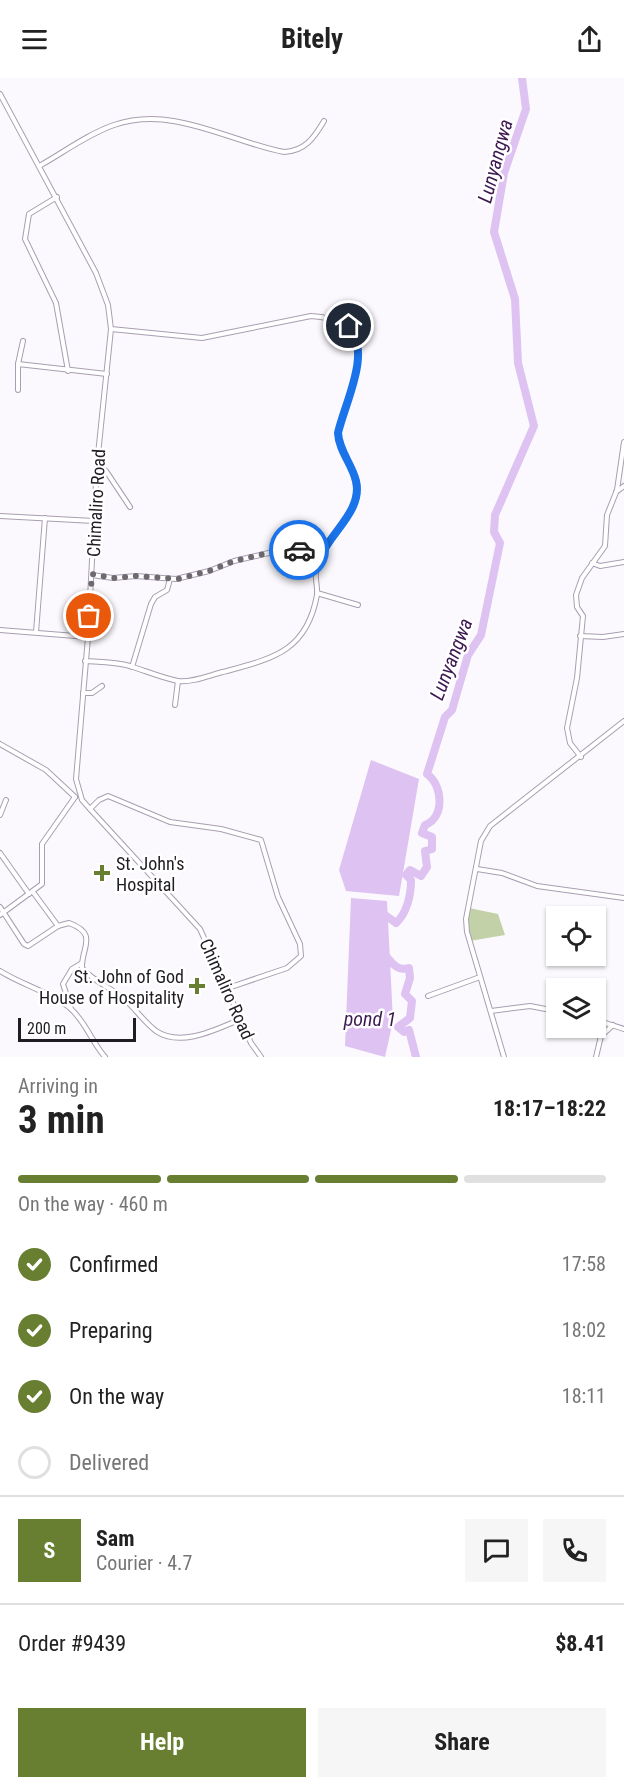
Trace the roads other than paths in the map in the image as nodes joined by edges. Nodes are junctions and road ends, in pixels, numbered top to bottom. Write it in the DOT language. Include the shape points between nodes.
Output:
graph roads {
  1 [pos="0,94"];
  2 [pos="324,121"];
  3 [pos="41,165"];
  4 [pos="57,196"];
  5 [pos="111,329"];
  6 [pos="23,341"];
  7 [pos="18,364"];
  8 [pos="68,370"];
  9 [pos="107,374"];
  10 [pos="18,390"];
  11 [pos="624,442"];
  12 [pos="97,464"];
  13 [pos="624,486"];
  14 [pos="616,493"];
  15 [pos="130,507"];
  16 [pos="0,516"];
  17 [pos="45,518"];
  18 [pos="94,521"];
  19 [pos="321,556"];
  20 [pos="624,562"];
  21 [pos="592,563"];
  22 [pos="92,574"];
  23 [pos="170,579"];
  24 [pos="317,593"];
  25 [pos="358,605"];
  26 [pos="0,630"];
  27 [pos="36,632"];
  28 [pos="624,634"];
  29 [pos="580,636"];
  30 [pos="88,637"];
  31 [pos="85,661"];
  32 [pos="132,667"];
  33 [pos="178,681"];
  34 [pos="102,686"];
  35 [pos="83,693"];
  36 [pos="175,705"];
  37 [pos="624,721"];
  38 [pos="0,744"];
  39 [pos="581,757"];
  40 [pos="75,796"];
  41 [pos="6,800"];
  42 [pos="82,800"];
  43 [pos="90,809"];
  44 [pos="0,815"];
  45 [pos="0,853"];
  46 [pos="477,869"];
  47 [pos="31,893"];
  48 [pos="624,898"];
  49 [pos="0,907"];
  50 [pos="2,914"];
  51 [pos="58,926"];
  52 [pos="82,963"];
  53 [pos="0,971"];
  54 [pos="480,977"];
  55 [pos="228,988"];
  56 [pos="429,996"];
  57 [pos="71,1009"];
  58 [pos="546,1009"];
  59 [pos="492,1011"];
  60 [pos="240,1018"];
  61 [pos="606,1023"];
  62 [pos="613,1025"];
  63 [pos="624,1029"];
  64 [pos="105,1057"];
  65 [pos="261,1057"];
  66 [pos="504,1057"];
  67 [pos="596,1057"];
  1 -- 3 [label="street, Chimaliro Road"];
  2 -- 3 [label="street" via="305,146 295,152 284,152 180,120 136,120 111,126"];
  3 -- 4 [label="street, Chimaliro Road"];
  4 -- 5 [label="street, Chimaliro Road" via="103,289"];
  4 -- 8 [label="street" via="29,214 25,239 56,303"];
  5 -- 9 [label="street, Chimaliro Road"];
  5 -- 19 [label="street" via="201,338 311,316 328,317 349,326 357,341 358,358 338,433 356,491 351,510"];
  6 -- 7 [label="street"];
  7 -- 8 [label="street"];
  7 -- 10 [label="street"];
  8 -- 9 [label="street"];
  9 -- 12 [label="street, Chimaliro Road"];
  11 -- 14 [label="street"];
  12 -- 15 [label="street"];
  12 -- 18 [label="street, Chimaliro Road"];
  13 -- 14 [label="street"];
  14 -- 21 [label="street" via="607,515 605,546"];
  16 -- 17 [label="street"];
  17 -- 18 [label="street"];
  17 -- 27 [label="street"];
  18 -- 22 [label="street, Chimaliro Road"];
  19 -- 23 [label="street" via="286,549"];
  19 -- 24 [label="street" via="316,572"];
  20 -- 21 [label="street" via="600,566"];
  21 -- 29 [label="street" via="576,595 577,607 584,616"];
  22 -- 23 [label="street"];
  22 -- 30 [label="street, Chimaliro Road"];
  23 -- 32 [label="street" via="167,590 155,597"];
  24 -- 25 [label="street"];
  24 -- 33 [label="street" via="306,630 292,646 244,666"];
  26 -- 27 [label="street"];
  27 -- 30 [label="street"];
  28 -- 29 [label="street"];
  29 -- 39 [label="street" via="567,728 570,743"];
  30 -- 31 [label="street, Chimaliro Road"];
  31 -- 32 [label="street"];
  31 -- 35 [label="street, Chimaliro Road"];
  32 -- 33 [label="street"];
  33 -- 36 [label="street"];
  34 -- 35 [label="street" via="92,693"];
  35 -- 42 [label="street, Chimaliro Road" via="76,779"];
  37 -- 39 [label="street"];
  38 -- 40 [label="street" via="46,770"];
  39 -- 46 [label="street" via="490,826 481,841"];
  40 -- 42 [label="street"];
  40 -- 47 [label="street" via="42,844 42,884"];
  41 -- 44 [label="street"];
  42 -- 43 [label="street, Chimaliro Road"];
  43 -- 55 [label="street, Chimaliro Road" via="192,918 207,940"];
  43 -- 55 [label="street" via="108,796 170,822 221,829 261,840 301,956 287,968"];
  45 -- 47 [label="street"];
  46 -- 48 [label="street" via="537,886"];
  46 -- 54 [label="street" via="466,926"];
  47 -- 50 [label="street"];
  47 -- 51 [label="street"];
  49 -- 50 [label="street"];
  50 -- 51 [label="street" via="28,946"];
  51 -- 52 [label="street" via="69,923 85,935 87,950"];
  52 -- 57 [label="street" via="72,969 63,984"];
  52 -- 60 [label="street" via="82,968 97,982 120,995 158,1032 173,1037 194,1036"];
  53 -- 57 [label="street"];
  54 -- 56 [label="street"];
  54 -- 59 [label="street"];
  55 -- 60 [label="street, Chimaliro Road"];
  57 -- 64 [label="street"];
  58 -- 59 [label="street" via="530,1006"];
  59 -- 66 [label="street"];
  60 -- 65 [label="street, Chimaliro Road"];
  61 -- 62 [label="street"];
  62 -- 63 [label="street"];
  62 -- 67 [label="street" via="601,1036"];
}
